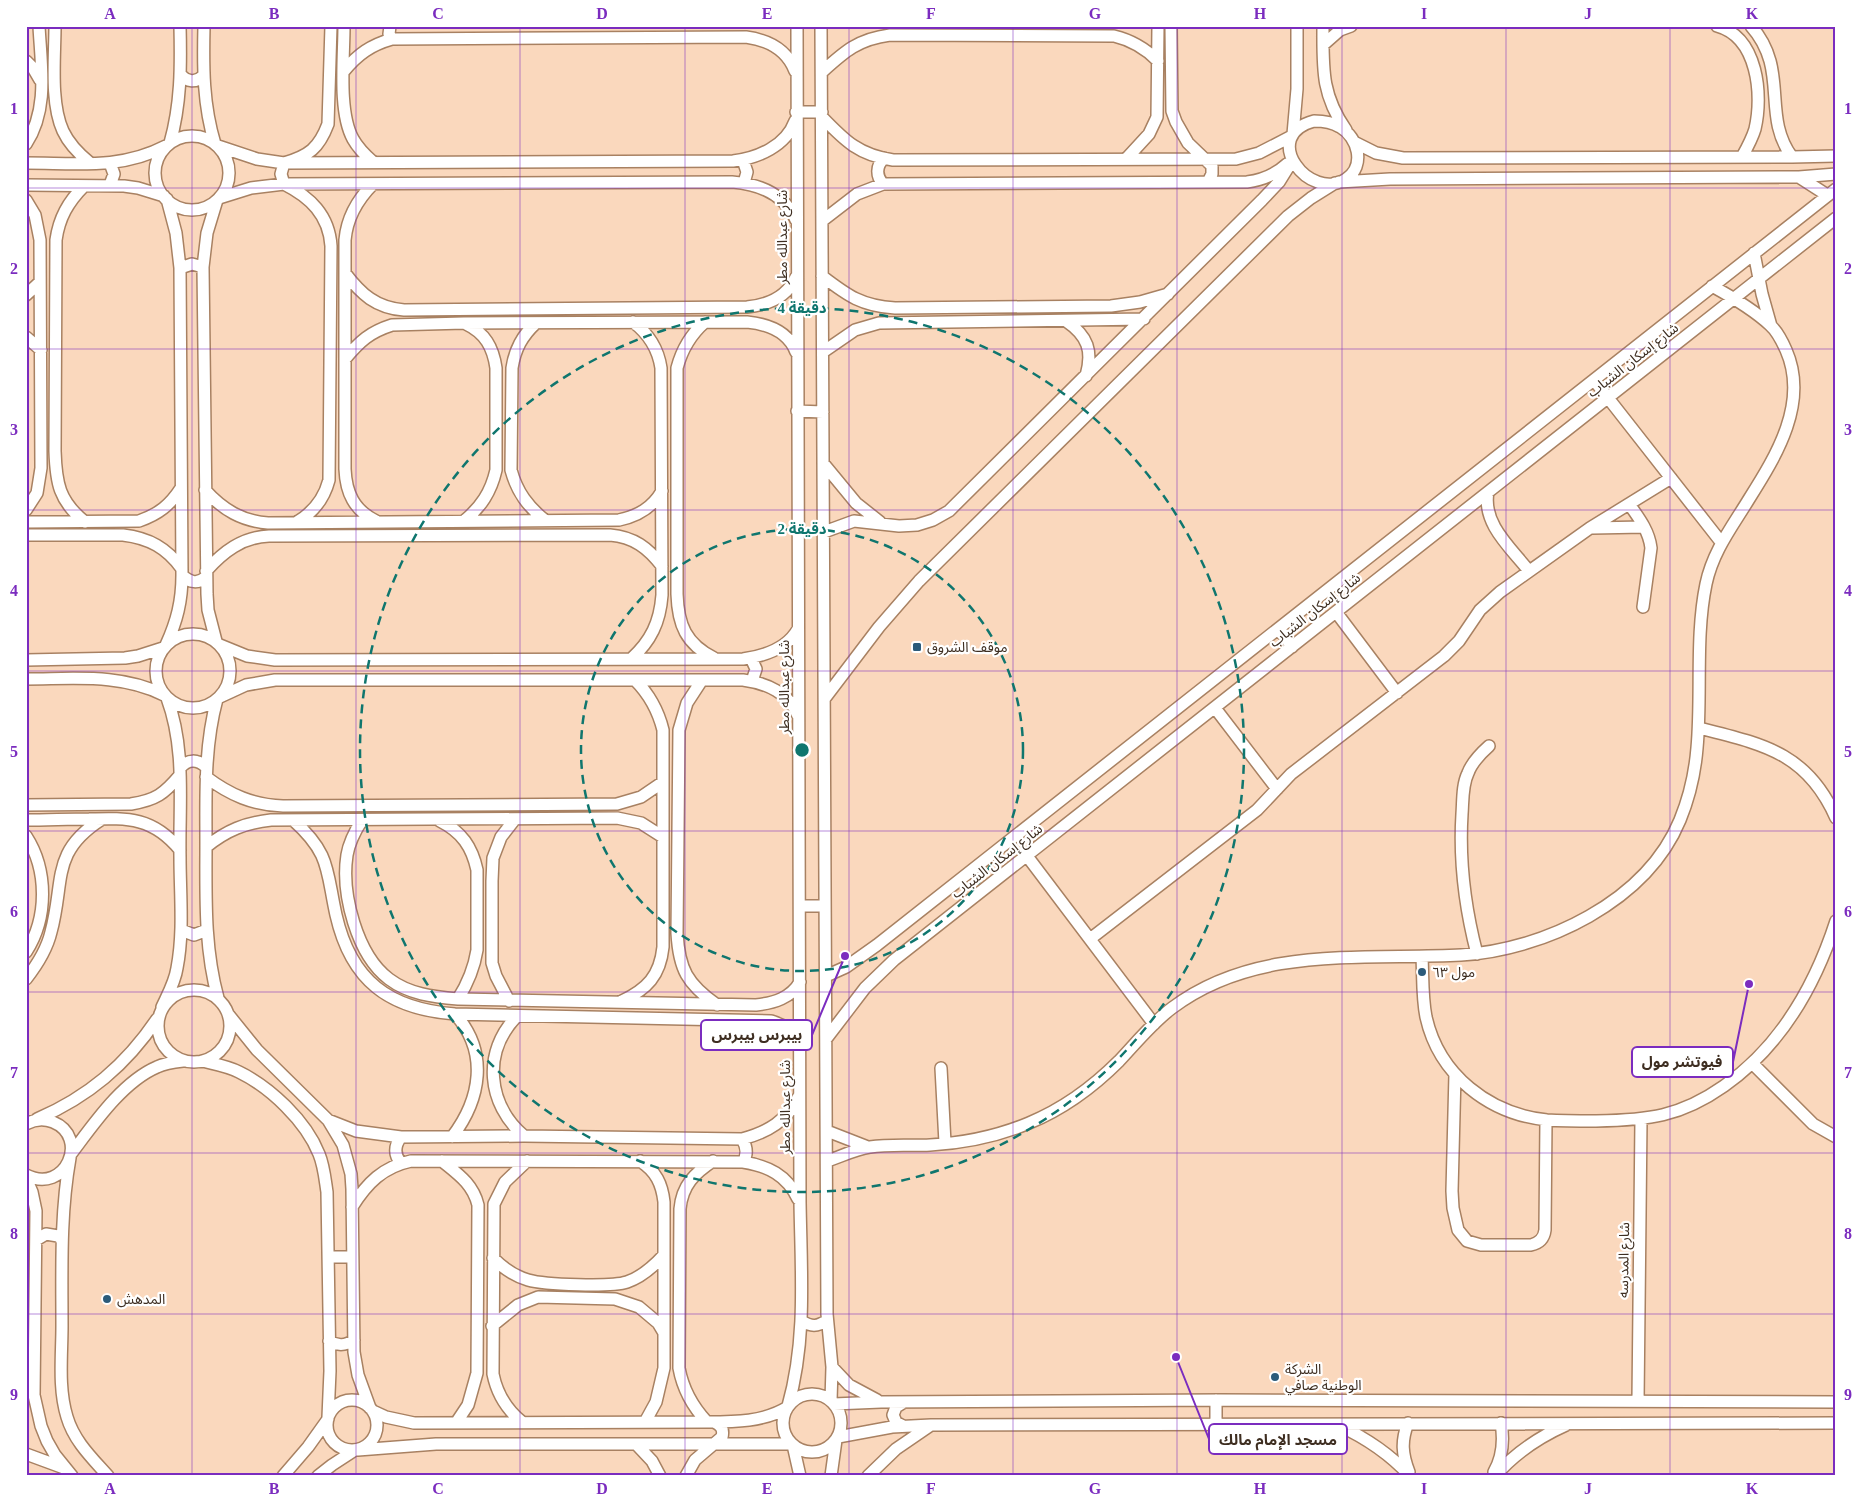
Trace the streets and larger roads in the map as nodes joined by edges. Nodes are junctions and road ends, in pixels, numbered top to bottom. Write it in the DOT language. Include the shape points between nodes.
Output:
graph roads {
  1 [pos="39,26"];
  2 [pos="55,26"];
  3 [pos="180,26"];
  4 [pos="204,26"];
  5 [pos="331,26"];
  6 [pos="344,26"];
  7 [pos="390,26"];
  8 [pos="797,26"];
  9 [pos="821,26"];
  10 [pos="1158,26"];
  11 [pos="1172,26"];
  12 [pos="1297,26"];
  13 [pos="1323,26"];
  14 [pos="1351,26"];
  15 [pos="1717,26"];
  16 [pos="1751,26"];
  17 [pos="887,30"];
  18 [pos="1105,31"];
  19 [pos="747,32"];
  20 [pos="392,39"];
  21 [pos="1323,45"];
  22 [pos="26,61"];
  23 [pos="1158,61"];
  24 [pos="344,71"];
  25 [pos="822,72"];
  26 [pos="181,75"];
  27 [pos="797,75"];
  28 [pos="203,76"];
  29 [pos="41,82"];
  30 [pos="1158,99"];
  31 [pos="1172,99"];
  32 [pos="56,104"];
  33 [pos="41,105"];
  34 [pos="344,108"];
  35 [pos="330,109"];
  36 [pos="796,114"];
  37 [pos="822,115"];
  38 [pos="1293,135"];
  39 [pos="1351,138"];
  40 [pos="26,144"];
  41 [pos="169,145"];
  42 [pos="216,145"];
  43 [pos="1836,156"];
  44 [pos="1742,157"];
  45 [pos="1792,157"];
  46 [pos="884,158"];
  47 [pos="1126,159"];
  48 [pos="1206,159"];
  49 [pos="743,160"];
  50 [pos="1292,160"];
  51 [pos="373,162"];
  52 [pos="529,162"];
  53 [pos="26,163"];
  54 [pos="110,163"];
  55 [pos="284,163"];
  56 [pos="90,164"];
  57 [pos="1836,174"];
  58 [pos="1799,177"];
  59 [pos="1208,182"];
  60 [pos="530,183"];
  61 [pos="744,183"];
  62 [pos="1337,183"];
  63 [pos="284,184"];
  64 [pos="373,184"];
  65 [pos="883,184"];
  66 [pos="26,185"];
  67 [pos="110,185"];
  68 [pos="84,186"];
  69 [pos="1831,192"];
  70 [pos="165,198"];
  71 [pos="218,199"];
  72 [pos="26,200"];
  73 [pos="1836,218"];
  74 [pos="797,221"];
  75 [pos="822,221"];
  76 [pos="331,239"];
  77 [pos="345,240"];
  78 [pos="1754,253"];
  79 [pos="56,267"];
  80 [pos="203,267"];
  81 [pos="40,268"];
  82 [pos="180,268"];
  83 [pos="345,273"];
  84 [pos="797,276"];
  85 [pos="822,276"];
  86 [pos="1759,279"];
  87 [pos="40,282"];
  88 [pos="1712,286"];
  89 [pos="1169,293"];
  90 [pos="26,295"];
  91 [pos="1734,299"];
  92 [pos="1093,306"];
  93 [pos="881,307"];
  94 [pos="540,308"];
  95 [pos="747,308"];
  96 [pos="392,309"];
  97 [pos="1144,319"];
  98 [pos="1093,320"];
  99 [pos="1066,321"];
  100 [pos="633,322"];
  101 [pos="705,322"];
  102 [pos="747,322"];
  103 [pos="464,323"];
  104 [pos="538,323"];
  105 [pos="879,323"];
  106 [pos="392,325"];
  107 [pos="1771,326"];
  108 [pos="26,337"];
  109 [pos="40,350"];
  110 [pos="823,352"];
  111 [pos="797,354"];
  112 [pos="346,359"];
  113 [pos="496,368"];
  114 [pos="512,368"];
  115 [pos="661,368"];
  116 [pos="677,368"];
  117 [pos="1086,376"];
  118 [pos="1594,380"];
  119 [pos="1608,398"];
  120 [pos="797,411"];
  121 [pos="823,412"];
  122 [pos="41,451"];
  123 [pos="55,451"];
  124 [pos="823,463"];
  125 [pos="496,470"];
  126 [pos="511,470"];
  127 [pos="1671,478"];
  128 [pos="329,480"];
  129 [pos="346,480"];
  130 [pos="182,488"];
  131 [pos="205,490"];
  132 [pos="662,491"];
  133 [pos="1488,492"];
  134 [pos="1630,504"];
  135 [pos="26,510"];
  136 [pos="619,520"];
  137 [pos="464,521"];
  138 [pos="546,521"];
  139 [pos="26,522"];
  140 [pos="85,522"];
  141 [pos="124,522"];
  142 [pos="261,522"];
  143 [pos="298,522"];
  144 [pos="377,522"];
  145 [pos="440,522"];
  146 [pos="882,523"];
  147 [pos="1644,527"];
  148 [pos="1590,528"];
  149 [pos="824,532"];
  150 [pos="124,534"];
  151 [pos="26,535"];
  152 [pos="440,535"];
  153 [pos="261,536"];
  154 [pos="618,536"];
  155 [pos="1721,542"];
  156 [pos="662,566"];
  157 [pos="1530,571"];
  158 [pos="182,572"];
  159 [pos="206,574"];
  160 [pos="1642,606"];
  161 [pos="661,609"];
  162 [pos="677,610"];
  163 [pos="1336,612"];
  164 [pos="1279,628"];
  165 [pos="798,629"];
  166 [pos="218,643"];
  167 [pos="165,646"];
  168 [pos="1292,647"];
  169 [pos="751,658"];
  170 [pos="112,659"];
  171 [pos="630,659"];
  172 [pos="716,659"];
  173 [pos="26,660"];
  174 [pos="275,660"];
  175 [pos="474,660"];
  176 [pos="26,679"];
  177 [pos="112,679"];
  178 [pos="275,680"];
  179 [pos="474,680"];
  180 [pos="635,680"];
  181 [pos="702,680"];
  182 [pos="752,681"];
  183 [pos="1397,693"];
  184 [pos="166,697"];
  185 [pos="219,698"];
  186 [pos="824,698"];
  187 [pos="1215,708"];
  188 [pos="799,718"];
  189 [pos="1699,728"];
  190 [pos="664,746"];
  191 [pos="678,746"];
  192 [pos="1489,746"];
  193 [pos="180,771"];
  194 [pos="206,772"];
  195 [pos="663,782"];
  196 [pos="1278,788"];
  197 [pos="131,804"];
  198 [pos="617,804"];
  199 [pos="26,805"];
  200 [pos="272,806"];
  201 [pos="617,818"];
  202 [pos="1836,818"];
  203 [pos="102,819"];
  204 [pos="130,819"];
  205 [pos="515,819"];
  206 [pos="26,820"];
  207 [pos="271,820"];
  208 [pos="294,820"];
  209 [pos="362,820"];
  210 [pos="439,820"];
  211 [pos="26,836"];
  212 [pos="663,836"];
  213 [pos="206,846"];
  214 [pos="180,850"];
  215 [pos="1027,856"];
  216 [pos="478,870"];
  217 [pos="492,871"];
  218 [pos="42,873"];
  219 [pos="60,874"];
  220 [pos="347,880"];
  221 [pos="331,881"];
  222 [pos="942,894"];
  223 [pos="800,906"];
  224 [pos="825,906"];
  225 [pos="956,912"];
  226 [pos="1836,921"];
  227 [pos="181,930"];
  228 [pos="207,930"];
  229 [pos="663,932"];
  230 [pos="677,933"];
  231 [pos="1090,939"];
  232 [pos="477,950"];
  233 [pos="491,950"];
  234 [pos="26,952"];
  235 [pos="1477,954"];
  236 [pos="1422,957"];
  237 [pos="826,976"];
  238 [pos="26,979"];
  239 [pos="800,982"];
  240 [pos="417,993"];
  241 [pos="218,998"];
  242 [pos="458,999"];
  243 [pos="509,1000"];
  244 [pos="542,1001"];
  245 [pos="619,1003"];
  246 [pos="717,1005"];
  247 [pos="756,1005"];
  248 [pos="414,1007"];
  249 [pos="160,1012"];
  250 [pos="228,1014"];
  251 [pos="455,1014"];
  252 [pos="517,1016"];
  253 [pos="542,1016"];
  254 [pos="757,1020"];
  255 [pos="1154,1024"];
  256 [pos="826,1039"];
  257 [pos="800,1040"];
  258 [pos="183,1061"];
  259 [pos="202,1061"];
  260 [pos="1752,1063"];
  261 [pos="941,1068"];
  262 [pos="478,1074"];
  263 [pos="1454,1074"];
  264 [pos="494,1075"];
  265 [pos="285,1078"];
  266 [pos="104,1080"];
  267 [pos="271,1094"];
  268 [pos="119,1095"];
  269 [pos="799,1095"];
  270 [pos="328,1120"];
  271 [pos="1546,1120"];
  272 [pos="1641,1120"];
  273 [pos="29,1122"];
  274 [pos="826,1131"];
  275 [pos="524,1136"];
  276 [pos="400,1137"];
  277 [pos="452,1137"];
  278 [pos="1836,1138"];
  279 [pos="742,1139"];
  280 [pos="945,1144"];
  281 [pos="868,1147"];
  282 [pos="580,1150"];
  283 [pos="71,1156"];
  284 [pos="442,1161"];
  285 [pos="527,1161"];
  286 [pos="640,1161"];
  287 [pos="713,1162"];
  288 [pos="743,1162"];
  289 [pos="827,1162"];
  290 [pos="401,1163"];
  291 [pos="26,1177"];
  292 [pos="664,1202"];
  293 [pos="681,1202"];
  294 [pos="800,1202"];
  295 [pos="494,1204"];
  296 [pos="478,1205"];
  297 [pos="352,1207"];
  298 [pos="36,1240"];
  299 [pos="62,1240"];
  300 [pos="664,1255"];
  301 [pos="352,1257"];
  302 [pos="329,1258"];
  303 [pos="493,1258"];
  304 [pos="31,1282"];
  305 [pos="539,1282"];
  306 [pos="615,1285"];
  307 [pos="538,1297"];
  308 [pos="615,1299"];
  309 [pos="30,1317"];
  310 [pos="827,1320"];
  311 [pos="802,1322"];
  312 [pos="492,1326"];
  313 [pos="664,1333"];
  314 [pos="354,1340"];
  315 [pos="329,1341"];
  316 [pos="832,1367"];
  317 [pos="664,1368"];
  318 [pos="679,1368"];
  319 [pos="477,1373"];
  320 [pos="493,1374"];
  321 [pos="34,1379"];
  322 [pos="26,1390"];
  323 [pos="1216,1400"];
  324 [pos="1638,1401"];
  325 [pos="833,1402"];
  326 [pos="881,1402"];
  327 [pos="904,1402"];
  328 [pos="1744,1402"];
  329 [pos="1836,1402"];
  330 [pos="788,1406"];
  331 [pos="371,1410"];
  332 [pos="328,1418"];
  333 [pos="522,1422"];
  334 [pos="645,1422"];
  335 [pos="711,1422"];
  336 [pos="434,1423"];
  337 [pos="456,1423"];
  338 [pos="1216,1423"];
  339 [pos="1334,1423"];
  340 [pos="1408,1423"];
  341 [pos="1501,1423"];
  342 [pos="1572,1423"];
  343 [pos="1745,1423"];
  344 [pos="1836,1423"];
  345 [pos="931,1425"];
  346 [pos="903,1426"];
  347 [pos="837,1438"];
  348 [pos="436,1444"];
  349 [pos="636,1444"];
  350 [pos="715,1444"];
  351 [pos="792,1444"];
  352 [pos="357,1450"];
  353 [pos="26,1454"];
  354 [pos="68,1472"];
  355 [pos="108,1476"];
  356 [pos="283,1476"];
  357 [pos="318,1476"];
  358 [pos="660,1476"];
  359 [pos="686,1476"];
  360 [pos="800,1476"];
  361 [pos="831,1476"];
  362 [pos="868,1476"];
  363 [pos="1410,1476"];
  364 [pos="1494,1476"];
  1 -- 29 [label="street"];
  2 -- 32 [label="street"];
  3 -- 26 [label="street"];
  4 -- 28 [label="street"];
  5 -- 35 [label="street"];
  6 -- 24 [label="street"];
  7 -- 20 [label="street" via="388,34"];
  8 -- 27 [label="street, شارع عبدالله مطر"];
  9 -- 25 [label="street"];
  10 -- 23 [label="street"];
  11 -- 31 [label="street"];
  12 -- 38 [label="street"];
  13 -- 21 [label="street"];
  14 -- 21 [label="street" via="1340,30"];
  15 -- 44 [label="street" via="1733,34 1743,44 1754,70 1758,116 1755,131"];
  16 -- 45 [label="street" via="1767,50 1775,84 1777,125 1782,142"];
  17 -- 18 [label="street"];
  17 -- 25 [label="street" via="853,46"];
  18 -- 23 [label="street" via="1133,42"];
  19 -- 20 [label="street"];
  19 -- 27 [label="street" via="777,47 792,62"];
  20 -- 24 [label="street" via="365,50"];
  21 -- 39 [label="street" via="1330,105"];
  22 -- 29 [label="street"];
  23 -- 30 [label="street"];
  24 -- 34 [label="street"];
  25 -- 37 [label="street"];
  26 -- 28 [label="street" via="192,81"];
  26 -- 41 [label="street" via="179,102"];
  27 -- 36 [label="street, شارع عبدالله مطر"];
  28 -- 42 [label="street" via="208,118"];
  29 -- 33 [label="street"];
  30 -- 31 [label="street" via="1164,102"];
  30 -- 47 [label="street" via="1154,126"];
  31 -- 48 [label="street" via="1172,111 1181,133"];
  32 -- 33 [label="street" via="50,107"];
  32 -- 56 [label="street" via="63,131"];
  33 -- 40 [label="street" via="34,131"];
  34 -- 35 [label="street" via="339,112"];
  34 -- 51 [label="street" via="352,139"];
  35 -- 55 [label="street" via="322,139 299,159"];
  36 -- 37 [label="street"];
  36 -- 49 [label="street" via="792,129 782,140 764,153"];
  36 -- 74 [label="street, شارع عبدالله مطر"];
  37 -- 46 [label="street" via="850,144"];
  37 -- 75 [label="street"];
  38 -- 39 [label="street" via="1306,123 1314,121 1340,127"];
  38 -- 48 [label="street" via="1271,149 1248,157"];
  38 -- 50 [label="street" via="1289,147"];
  39 -- 44 [label="street" via="1376,153 1403,158"];
  39 -- 62 [label="street" via="1357,149 1356,166 1346,179"];
  41 -- 42 [label="street" via="178,139 198,136"];
  41 -- 54 [label="street" via="140,158"];
  41 -- 70 [label="street" via="157,161 155,170"];
  42 -- 55 [label="street" via="257,159"];
  42 -- 71 [label="street" via="224,154 229,172 225,190"];
  43 -- 45 [label="street"];
  44 -- 45 [label="street"];
  46 -- 47 [label="street"];
  46 -- 65 [label="street" via="877,171"];
  47 -- 48 [label="street"];
  48 -- 59 [label="street" via="1212,170"];
  49 -- 52 [label="street"];
  49 -- 61 [label="street" via="747,172"];
  50 -- 59 [label="street" via="1266,178 1247,182"];
  50 -- 62 [label="street" via="1310,178"];
  50 -- 89 [label="street" via="1271,191"];
  51 -- 52 [label="street"];
  51 -- 55 [label="street"];
  52 -- 60 [label="street"];
  53 -- 56 [label="street"];
  54 -- 56 [label="street"];
  54 -- 67 [label="street" via="114,174"];
  55 -- 63 [label="street" via="281,174"];
  57 -- 58 [label="street"];
  58 -- 62 [label="street" via="1390,179"];
  58 -- 69 [label="street"];
  59 -- 65 [label="street"];
  60 -- 61 [label="street"];
  60 -- 64 [label="street"];
  61 -- 74 [label="street" via="764,189 782,200"];
  62 -- 186 [label="street" via="1310,198 1288,216 963,536 899,604"];
  63 -- 64 [label="street"];
  63 -- 71 [label="street" via="251,188"];
  63 -- 76 [label="street" via="316,206"];
  64 -- 77 [label="street" via="350,217"];
  65 -- 75 [label="street" via="857,194"];
  66 -- 68 [label="street"];
  67 -- 68 [label="street"];
  67 -- 70 [label="street" via="138,188"];
  68 -- 79 [label="street" via="62,216 56,240"];
  69 -- 78 [label="street, شارع إسكان الشباب"];
  70 -- 71 [label="street" via="192,209"];
  70 -- 82 [label="street" via="176,233"];
  71 -- 80 [label="street" via="207,233"];
  72 -- 81 [label="street" via="38,227"];
  73 -- 86 [label="street, شارع إسكان الشباب"];
  74 -- 84 [label="street, شارع عبدالله مطر"];
  75 -- 85 [label="street"];
  76 -- 77 [label="street" via="337,235"];
  76 -- 128 [label="street"];
  77 -- 83 [label="street"];
  78 -- 86 [label="street"];
  78 -- 88 [label="street, شارع إسكان الشباب"];
  79 -- 81 [label="street" via="48,264"];
  79 -- 123 [label="street"];
  80 -- 82 [label="street" via="192,264"];
  80 -- 131 [label="street"];
  81 -- 87 [label="street"];
  82 -- 130 [label="street"];
  83 -- 96 [label="street" via="362,294"];
  83 -- 112 [label="street"];
  84 -- 95 [label="street" via="783,295 760,306"];
  84 -- 111 [label="street, شارع عبدالله مطر"];
  85 -- 93 [label="street" via="856,300"];
  85 -- 110 [label="street"];
  86 -- 91 [label="street, شارع إسكان الشباب"];
  86 -- 107 [label="street"];
  87 -- 90 [label="street"];
  87 -- 109 [label="street"];
  88 -- 91 [label="street"];
  88 -- 118 [label="street, شارع إسكان الشباب"];
  89 -- 92 [label="street" via="1126,304"];
  89 -- 97 [label="street"];
  91 -- 107 [label="street"];
  91 -- 119 [label="street, شارع إسكان الشباب"];
  92 -- 93 [label="street"];
  92 -- 98 [label="street" via="1096,315"];
  93 -- 105 [label="street" via="875,313"];
  94 -- 95 [label="street"];
  94 -- 96 [label="street"];
  94 -- 104 [label="street"];
  95 -- 102 [label="street"];
  96 -- 106 [label="street" via="388,315"];
  97 -- 98 [label="street"];
  97 -- 117 [label="street"];
  98 -- 99 [label="street"];
  99 -- 105 [label="street"];
  99 -- 117 [label="street" via="1085,339 1090,364"];
  100 -- 101 [label="street"];
  100 -- 104 [label="street"];
  100 -- 115 [label="street" via="650,337 660,357"];
  101 -- 102 [label="street"];
  101 -- 116 [label="street" via="687,342"];
  102 -- 111 [label="street" via="760,323 784,334 793,343"];
  103 -- 104 [label="street"];
  103 -- 106 [label="street"];
  103 -- 113 [label="street" via="484,336"];
  104 -- 114 [label="street" via="519,343"];
  105 -- 110 [label="street" via="855,330"];
  106 -- 112 [label="street" via="361,340"];
  107 -- 155 [label="street" via="1783,342 1793,369 1795,398 1791,416 1766,471"];
  108 -- 109 [label="street"];
  109 -- 122 [label="street"];
  110 -- 121 [label="street"];
  111 -- 120 [label="street, شارع عبدالله مطر"];
  112 -- 129 [label="street"];
  113 -- 114 [label="street" via="504,364"];
  113 -- 125 [label="street"];
  114 -- 126 [label="street"];
  115 -- 116 [label="street" via="671,365"];
  115 -- 132 [label="street"];
  116 -- 162 [label="street"];
  117 -- 146 [label="street" via="949,511 917,525"];
  118 -- 119 [label="street"];
  118 -- 164 [label="street, شارع إسكان الشباب"];
  119 -- 127 [label="street"];
  119 -- 133 [label="street, شارع إسكان الشباب"];
  120 -- 121 [label="street"];
  120 -- 165 [label="street, شارع عبدالله مطر"];
  121 -- 124 [label="street"];
  122 -- 123 [label="street" via="50,454"];
  122 -- 135 [label="street" via="37,492"];
  123 -- 140 [label="street" via="60,493"];
  124 -- 146 [label="street" via="856,503"];
  124 -- 149 [label="street"];
  125 -- 126 [label="street" via="502,473"];
  125 -- 137 [label="street" via="486,499"];
  126 -- 138 [label="street" via="527,504"];
  127 -- 134 [label="street"];
  127 -- 155 [label="street"];
  128 -- 129 [label="street" via="339,484"];
  128 -- 143 [label="street" via="315,509"];
  129 -- 144 [label="street" via="352,501"];
  130 -- 141 [label="street" via="164,509 139,521"];
  130 -- 158 [label="street"];
  131 -- 142 [label="street" via="230,512"];
  131 -- 159 [label="street"];
  132 -- 136 [label="street" via="645,511"];
  132 -- 156 [label="street"];
  133 -- 157 [label="street" via="1486,502 1492,523"];
  133 -- 163 [label="street, شارع إسكان الشباب"];
  134 -- 147 [label="street"];
  134 -- 148 [label="street"];
  136 -- 138 [label="street"];
  136 -- 154 [label="street" via="622,530"];
  137 -- 138 [label="street"];
  137 -- 145 [label="street"];
  139 -- 140 [label="street"];
  140 -- 141 [label="street"];
  141 -- 150 [label="street"];
  142 -- 143 [label="street"];
  142 -- 153 [label="street" via="258,529"];
  143 -- 144 [label="street"];
  144 -- 145 [label="street"];
  145 -- 152 [label="street"];
  146 -- 149 [label="street" via="854,521"];
  147 -- 148 [label="street"];
  147 -- 160 [label="street" via="1651,548"];
  148 -- 157 [label="street"];
  149 -- 186 [label="street"];
  150 -- 151 [label="street"];
  150 -- 158 [label="street" via="163,548"];
  152 -- 153 [label="street"];
  152 -- 154 [label="street"];
  153 -- 159 [label="street" via="231,548"];
  154 -- 156 [label="street" via="648,549"];
  155 -- 189 [label="street" via="1712,562 1703,603"];
  156 -- 161 [label="street"];
  157 -- 183 [label="street" via="1489,600 1454,648"];
  158 -- 159 [label="street" via="186,579 196,582"];
  158 -- 167 [label="street" via="179,613"];
  159 -- 166 [label="street" via="208,610"];
  161 -- 162 [label="street" via="669,614"];
  161 -- 171 [label="street" via="651,637"];
  162 -- 172 [label="street" via="680,622 694,645"];
  163 -- 168 [label="street, شارع إسكان الشباب"];
  163 -- 183 [label="street"];
  164 -- 168 [label="street"];
  164 -- 222 [label="street, شارع إسكان الشباب"];
  165 -- 169 [label="street" via="784,645"];
  165 -- 188 [label="street, شارع عبدالله مطر"];
  166 -- 167 [label="street" via="201,635 185,634"];
  166 -- 174 [label="street" via="247,656"];
  166 -- 185 [label="street" via="230,662 231,671 226,689"];
  167 -- 170 [label="street" via="138,656"];
  167 -- 184 [label="street" via="158,657 156,677"];
  168 -- 187 [label="street, شارع إسكان الشباب"];
  169 -- 172 [label="street"];
  169 -- 182 [label="street" via="756,669"];
  170 -- 173 [label="street"];
  170 -- 177 [label="street" via="116,671"];
  171 -- 172 [label="street"];
  171 -- 175 [label="street"];
  174 -- 175 [label="street"];
  174 -- 178 [label="street" via="271,668"];
  175 -- 179 [label="street"];
  176 -- 177 [label="street"];
  177 -- 184 [label="street" via="139,684"];
  178 -- 179 [label="street"];
  178 -- 185 [label="street" via="246,685"];
  179 -- 180 [label="street"];
  180 -- 181 [label="street"];
  180 -- 190 [label="street" via="656,709"];
  181 -- 182 [label="street"];
  181 -- 191 [label="street" via="684,710"];
  182 -- 188 [label="street" via="770,687 786,698 795,707"];
  183 -- 196 [label="street" via="1299,768"];
  184 -- 185 [label="street" via="192,708 210,704"];
  184 -- 193 [label="street" via="177,730"];
  185 -- 194 [label="street" via="210,731"];
  186 -- 224 [label="street"];
  187 -- 196 [label="street"];
  187 -- 215 [label="street, شارع إسكان الشباب"];
  188 -- 223 [label="street, شارع عبدالله مطر"];
  189 -- 202 [label="street" via="1755,742 1786,756 1822,792"];
  189 -- 235 [label="street" via="1693,773 1679,821 1655,860 1637,880 1615,900 1565,929 1516,947"];
  190 -- 191 [label="street"];
  190 -- 195 [label="street"];
  191 -- 230 [label="street"];
  192 -- 235 [label="street" via="1467,773 1462,812 1464,894"];
  193 -- 194 [label="street" via="190,761 196,761"];
  193 -- 197 [label="street" via="164,792 154,799"];
  193 -- 214 [label="street"];
  194 -- 200 [label="street" via="221,788 237,797"];
  194 -- 213 [label="street"];
  195 -- 198 [label="street" via="641,797"];
  195 -- 212 [label="street"];
  196 -- 231 [label="street" via="1257,810"];
  197 -- 199 [label="street"];
  197 -- 204 [label="street" via="134,812"];
  198 -- 200 [label="street"];
  198 -- 201 [label="street" via="620,812"];
  200 -- 207 [label="street" via="268,813"];
  201 -- 205 [label="street"];
  201 -- 212 [label="street" via="641,823"];
  203 -- 204 [label="street"];
  203 -- 206 [label="street"];
  203 -- 219 [label="street" via="71,847"];
  204 -- 214 [label="street" via="153,826"];
  205 -- 210 [label="street"];
  205 -- 217 [label="street" via="496,847"];
  207 -- 208 [label="street"];
  207 -- 213 [label="street" via="236,827"];
  208 -- 209 [label="street"];
  208 -- 221 [label="street" via="322,854"];
  209 -- 210 [label="street"];
  209 -- 220 [label="street" via="347,855"];
  210 -- 216 [label="street" via="451,826 469,845"];
  211 -- 218 [label="street" via="38,857"];
  212 -- 229 [label="street"];
  213 -- 228 [label="street"];
  214 -- 227 [label="street"];
  215 -- 225 [label="street, شارع إسكان الشباب"];
  215 -- 231 [label="street"];
  216 -- 217 [label="street" via="486,867"];
  216 -- 232 [label="street"];
  217 -- 233 [label="street"];
  218 -- 219 [label="street"];
  218 -- 234 [label="street" via="40,916"];
  219 -- 238 [label="street" via="51,934 45,950"];
  220 -- 221 [label="street" via="338,878"];
  220 -- 240 [label="street" via="355,926 367,956 389,979"];
  221 -- 248 [label="street" via="341,932 355,965 381,991"];
  222 -- 225 [label="street"];
  222 -- 237 [label="street, شارع إسكان الشباب" via="862,956"];
  223 -- 224 [label="street"];
  223 -- 239 [label="street, شارع عبدالله مطر"];
  224 -- 237 [label="street"];
  225 -- 256 [label="street, شارع إسكان الشباب" via="879,973"];
  226 -- 260 [label="street" via="1818,970 1801,1002 1779,1034"];
  227 -- 228 [label="street" via="194,934"];
  227 -- 249 [label="street" via="177,970"];
  228 -- 241 [label="street"];
  229 -- 230 [label="street" via="671,936"];
  229 -- 245 [label="street" via="657,972 641,991"];
  230 -- 246 [label="street" via="680,962 686,975 694,987"];
  231 -- 255 [label="street"];
  232 -- 233 [label="street" via="484,954"];
  232 -- 242 [label="street" via="471,976"];
  233 -- 243 [label="street" via="496,976"];
  235 -- 236 [label="street"];
  236 -- 255 [label="street" via="1312,959 1243,971 1189,996"];
  236 -- 263 [label="street" via="1424,1003 1430,1032"];
  237 -- 256 [label="street"];
  239 -- 247 [label="street" via="796,990 787,996"];
  239 -- 257 [label="street, شارع عبدالله مطر"];
  240 -- 242 [label="street"];
  240 -- 248 [label="street"];
  241 -- 249 [label="street" via="194,989 182,991 170,997"];
  241 -- 250 [label="street"];
  242 -- 243 [label="street"];
  243 -- 244 [label="street"];
  244 -- 245 [label="street"];
  244 -- 253 [label="street"];
  245 -- 246 [label="street"];
  246 -- 247 [label="street"];
  247 -- 254 [label="street" via="760,1012"];
  248 -- 251 [label="street"];
  249 -- 258 [label="street" via="157,1028 162,1044"];
  249 -- 266 [label="street" via="134,1050"];
  250 -- 259 [label="street" via="228,1038 222,1049"];
  250 -- 265 [label="street"];
  251 -- 252 [label="street"];
  251 -- 262 [label="street" via="474,1047"];
  252 -- 253 [label="street"];
  252 -- 264 [label="street" via="500,1040"];
  253 -- 254 [label="street"];
  254 -- 257 [label="street" via="783,1025 794,1031"];
  255 -- 280 [label="street" via="1102,1077 1060,1108 1013,1129"];
  256 -- 274 [label="street"];
  257 -- 269 [label="street, شارع عبدالله مطر"];
  258 -- 259 [label="street"];
  258 -- 268 [label="street" via="145,1073"];
  259 -- 267 [label="street" via="238,1071"];
  260 -- 272 [label="street" via="1724,1086 1694,1104"];
  260 -- 278 [label="street" via="1813,1124"];
  261 -- 280 [label="street"];
  262 -- 264 [label="street"];
  262 -- 277 [label="street" via="471,1108"];
  263 -- 271 [label="street" via="1492,1103 1509,1111"];
  263 -- 271 [label="street" via="1453,1208 1458,1230 1468,1241 1481,1245 1531,1245 1542,1239 1545,1230"];
  264 -- 275 [label="street" via="501,1109 513,1127"];
  265 -- 267 [label="street"];
  265 -- 270 [label="street"];
  266 -- 268 [label="street"];
  266 -- 273 [label="street" via="74,1101"];
  267 -- 302 [label="street" via="299,1121 319,1154 327,1192"];
  268 -- 283 [label="street"];
  269 -- 279 [label="street" via="784,1119 757,1135"];
  269 -- 294 [label="street, شارع عبدالله مطر"];
  270 -- 276 [label="street" via="364,1133"];
  270 -- 297 [label="street" via="348,1159 352,1174"];
  271 -- 272 [label="street"];
  272 -- 324 [label="street, شارع المدرسه"];
  273 -- 283 [label="street" via="56,1123 63,1128 71,1145"];
  274 -- 281 [label="street"];
  274 -- 289 [label="street"];
  275 -- 277 [label="street"];
  275 -- 282 [label="street"];
  276 -- 277 [label="street"];
  276 -- 290 [label="street" via="395,1147"];
  279 -- 282 [label="street"];
  279 -- 288 [label="street" via="746,1148"];
  280 -- 281 [label="street"];
  281 -- 289 [label="street"];
  282 -- 285 [label="street"];
  282 -- 286 [label="street"];
  283 -- 291 [label="street" via="60,1174 42,1180"];
  283 -- 299 [label="street"];
  284 -- 285 [label="street"];
  284 -- 290 [label="street"];
  284 -- 296 [label="street" via="468,1182"];
  285 -- 295 [label="street" via="505,1182"];
  286 -- 287 [label="street"];
  286 -- 292 [label="street" via="655,1174"];
  287 -- 288 [label="street"];
  287 -- 293 [label="street" via="694,1175"];
  288 -- 294 [label="street" via="758,1164 785,1178"];
  289 -- 310 [label="street"];
  290 -- 297 [label="street" via="377,1175"];
  291 -- 298 [label="street" via="35,1201"];
  292 -- 293 [label="street" via="672,1198"];
  292 -- 300 [label="street"];
  293 -- 318 [label="street"];
  294 -- 311 [label="street, شارع عبدالله مطر"];
  295 -- 296 [label="street" via="487,1200"];
  295 -- 303 [label="street"];
  296 -- 319 [label="street"];
  297 -- 301 [label="street"];
  298 -- 299 [label="street" via="52,1234"];
  298 -- 304 [label="street"];
  299 -- 355 [label="street" via="64,1404 79,1443"];
  300 -- 306 [label="street" via="637,1278"];
  300 -- 313 [label="street"];
  301 -- 302 [label="street"];
  301 -- 314 [label="street"];
  302 -- 315 [label="street"];
  303 -- 305 [label="street" via="509,1272"];
  303 -- 312 [label="street"];
  304 -- 309 [label="street"];
  305 -- 306 [label="street"];
  305 -- 307 [label="street" via="535,1289"];
  306 -- 308 [label="street" via="619,1292"];
  307 -- 308 [label="street"];
  307 -- 312 [label="street" via="518,1304"];
  308 -- 313 [label="street" via="639,1307 658,1323"];
  309 -- 321 [label="street"];
  310 -- 311 [label="street" via="815,1326"];
  310 -- 316 [label="street"];
  311 -- 330 [label="street, شارع عبدالله مطر" via="798,1366"];
  312 -- 320 [label="street"];
  313 -- 317 [label="street"];
  314 -- 315 [label="street" via="342,1345"];
  314 -- 331 [label="street" via="358,1375"];
  315 -- 332 [label="street"];
  316 -- 325 [label="street"];
  316 -- 326 [label="street" via="849,1384"];
  317 -- 318 [label="street" via="673,1371"];
  317 -- 334 [label="street" via="656,1402"];
  318 -- 335 [label="street" via="691,1403"];
  319 -- 320 [label="street" via="483,1377"];
  319 -- 337 [label="street" via="468,1405"];
  320 -- 333 [label="street" via="502,1401"];
  321 -- 322 [label="street"];
  321 -- 354 [label="street" via="41,1426 51,1448"];
  323 -- 324 [label="street"];
  323 -- 327 [label="street"];
  323 -- 338 [label="street"];
  324 -- 328 [label="street"];
  325 -- 326 [label="street"];
  325 -- 330 [label="street" via="812,1394 799,1397"];
  325 -- 347 [label="street" via="841,1420"];
  326 -- 327 [label="street"];
  327 -- 346 [label="street" via="893,1415"];
  328 -- 329 [label="street"];
  328 -- 343 [label="street"];
  330 -- 335 [label="street" via="765,1417"];
  330 -- 351 [label="street" via="783,1426"];
  331 -- 332 [label="street" via="351,1400 337,1405"];
  331 -- 336 [label="street" via="400,1421"];
  331 -- 352 [label="street" via="376,1419 375,1434 365,1447"];
  332 -- 352 [label="street" via="333,1442 340,1447"];
  332 -- 356 [label="street"];
  333 -- 334 [label="street"];
  333 -- 337 [label="street"];
  334 -- 335 [label="street"];
  335 -- 350 [label="street" via="721,1426 723,1433"];
  336 -- 337 [label="street"];
  336 -- 348 [label="street" via="431,1436"];
  338 -- 339 [label="street"];
  338 -- 345 [label="street"];
  339 -- 340 [label="street"];
  339 -- 363 [label="street" via="1384,1450"];
  340 -- 341 [label="street"];
  340 -- 363 [label="street" via="1402,1452"];
  341 -- 342 [label="street"];
  341 -- 364 [label="street" via="1503,1446"];
  342 -- 343 [label="street"];
  342 -- 364 [label="street" via="1525,1448"];
  343 -- 344 [label="street"];
  345 -- 346 [label="street"];
  345 -- 362 [label="street" via="896,1449"];
  346 -- 347 [label="street"];
  347 -- 351 [label="street" via="826,1449 812,1452"];
  347 -- 361 [label="street"];
  348 -- 349 [label="street"];
  348 -- 352 [label="street"];
  349 -- 350 [label="street"];
  349 -- 358 [label="street" via="652,1461"];
  350 -- 351 [label="street"];
  350 -- 359 [label="street" via="695,1460"];
  351 -- 360 [label="street"];
  352 -- 357 [label="street"];
  353 -- 354 [label="street"];
}
